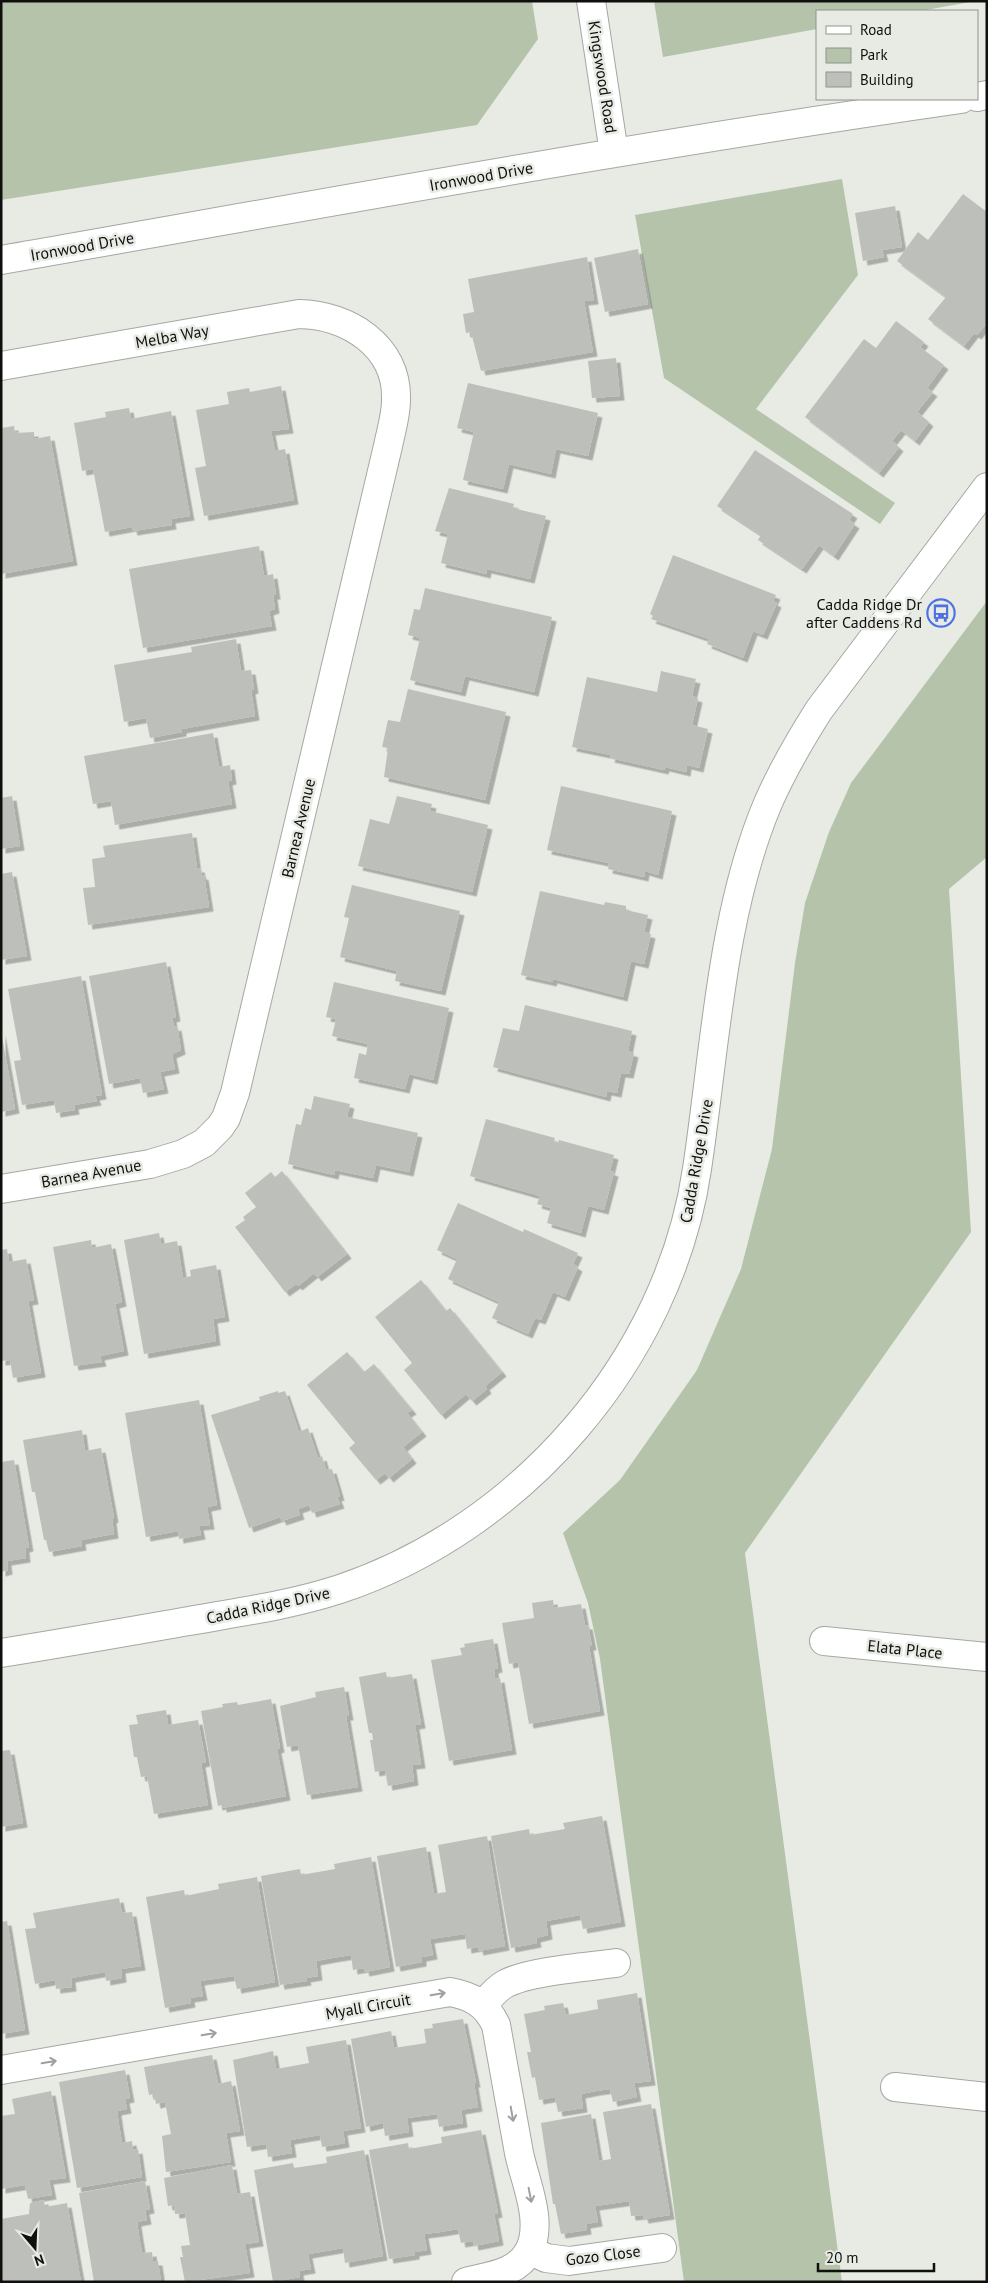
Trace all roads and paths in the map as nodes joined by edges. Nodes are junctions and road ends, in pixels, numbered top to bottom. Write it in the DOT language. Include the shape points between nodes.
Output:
graph roads {
  1 [pos="591,1"];
  2 [pos="954,100"];
  3 [pos="614,153"];
  4 [pos="1,260"];
  5 [pos="342,321"];
  6 [pos="1,366"];
  7 [pos="987,487"];
  8 [pos="1,1189"];
  9 [pos="824,1641"];
  10 [pos="1,1653"];
  11 [pos="987,1657"];
  12 [pos="616,1963"];
  13 [pos="483,2005"];
  14 [pos="1,2070"];
  15 [pos="895,2087"];
  16 [pos="987,2096"];
  17 [pos="531,2243"];
  18 [pos="662,2248"];
  19 [pos="466,2282"];
  1 -- 3 [label="street, Kingswood Road"];
  2 -- 3 [label="street, Ironwood Drive"];
  3 -- 4 [label="street, Ironwood Drive"];
  5 -- 6 [label="street, Melba Way" via="323,315 299,314"];
  5 -- 8 [label="street, Barnea Avenue" via="371,339 388,364 395,387 395,414 231,1107 220,1127 204,1143 183,1154 150,1164"];
  7 -- 10 [label="street, Cadda Ridge Drive" via="819,710 768,804 745,870 734,917 697,1171 686,1221 658,1298 642,1330 586,1416 543,1462 496,1504 437,1544 365,1580 260,1609"];
  9 -- 11 [label="street, Elata Place"];
  12 -- 13 [label="street" via="524,1976 495,1991"];
  14 -- 13 [label="street, Myall Circuit, one-way" via="450,1992 463,1994"];
  13 -- 17 [label="street, one-way" via="496,2025 530,2195"];
  15 -- 16 [label="street"];
  17 -- 18 [label="street, Gozo Close" via="546,2258 569,2261"];
  17 -- 19 [label="street" via="509,2270"];
}
